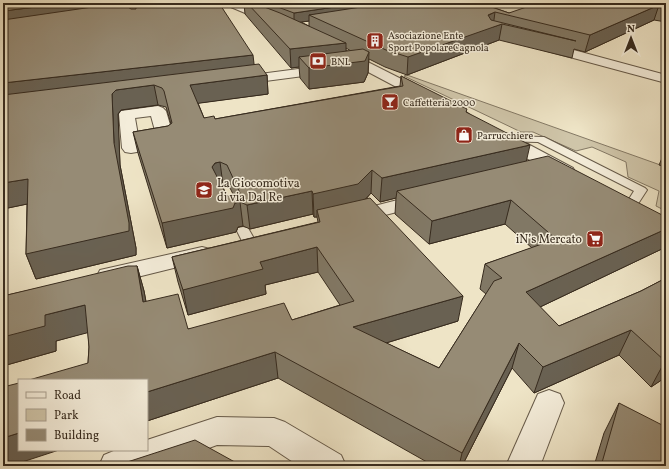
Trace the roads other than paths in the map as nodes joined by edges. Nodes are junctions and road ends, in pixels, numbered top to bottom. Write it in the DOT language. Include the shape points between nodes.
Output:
graph roads {
  1 [pos="229,3"];
  2 [pos="286,26"];
  3 [pos="530,42"];
  4 [pos="332,48"];
  5 [pos="365,64"];
  6 [pos="666,79"];
  7 [pos="225,83"];
  8 [pos="440,105"];
  9 [pos="498,136"];
  10 [pos="556,167"];
  11 [pos="531,174"];
  12 [pos="583,182"];
  13 [pos="447,194"];
  14 [pos="624,203"];
  15 [pos="648,216"];
  16 [pos="333,222"];
  17 [pos="272,237"];
  18 [pos="88,282"];
  19 [pos="549,402"];
  20 [pos="116,466"];
  21 [pos="329,466"];
  22 [pos="523,466"];
  1 -- 2 [label="street"];
  3 -- 6 [label="street"];
  4 -- 5 [label="street"];
  5 -- 7 [label="street"];
  5 -- 8 [label="street"];
  9 -- 10 [label="street"];
  9 -- 14 [label="lane" via="540,139 641,190"];
  10 -- 11 [label="street"];
  10 -- 12 [label="street"];
  13 -- 16 [label="street"];
  14 -- 15 [label="street"];
  17 -- 18 [label="street" via="246,237 222,249"];
  19 -- 22 [label="street"];
  20 -- 21 [label="street" via="218,431 274,432"];
}
